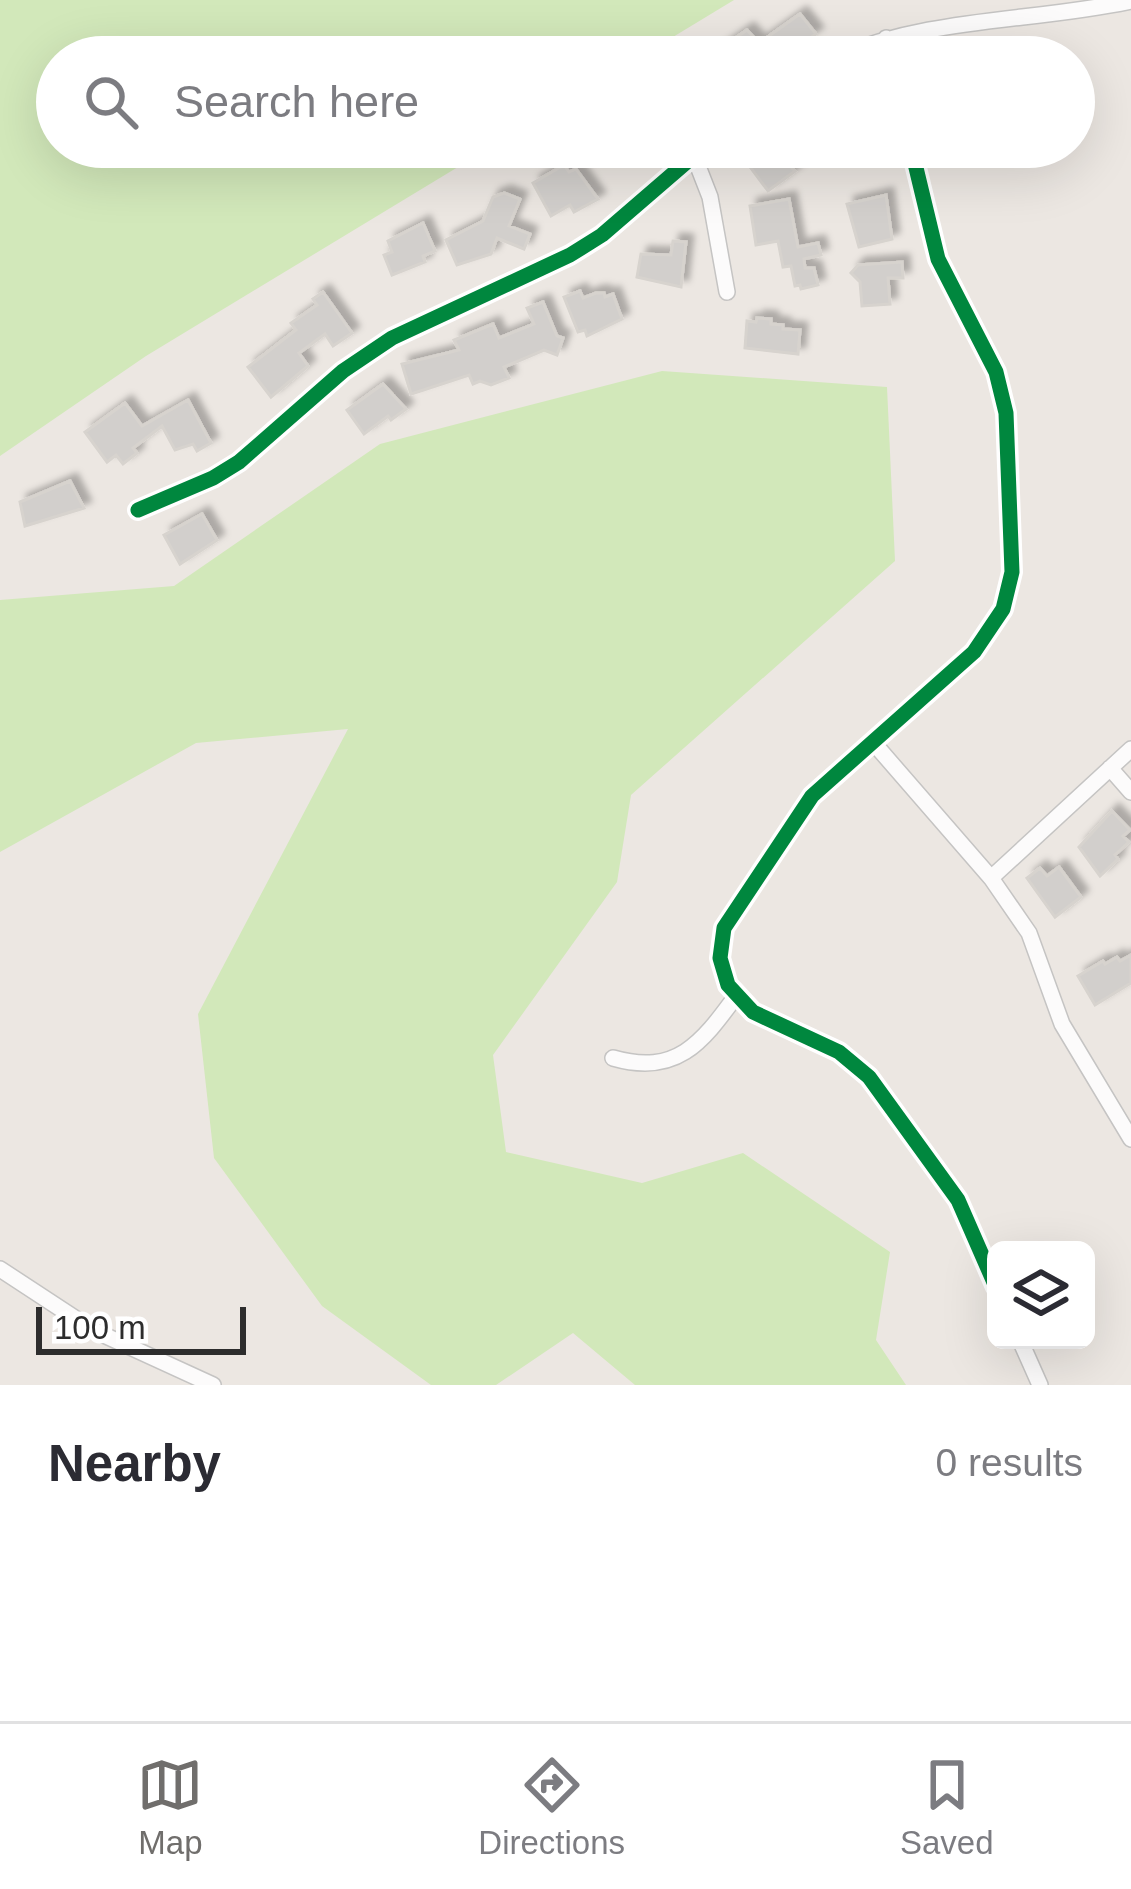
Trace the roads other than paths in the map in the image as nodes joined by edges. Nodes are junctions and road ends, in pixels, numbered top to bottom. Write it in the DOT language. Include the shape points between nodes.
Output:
graph roads {
  1 [pos="1131,1"];
  2 [pos="894,36"];
  3 [pos="680,168"];
  4 [pos="703,168"];
  5 [pos="916,168"];
  6 [pos="727,292"];
  7 [pos="138,510"];
  8 [pos="872,741"];
  9 [pos="1131,749"];
  10 [pos="1110,768"];
  11 [pos="1131,792"];
  12 [pos="991,878"];
  13 [pos="736,997"];
  14 [pos="613,1058"];
  15 [pos="1131,1139"];
  16 [pos="987,1266"];
  17 [pos="0,1269"];
  18 [pos="1024,1349"];
  19 [pos="208,1384"];
  20 [pos="1040,1385"];
  1 -- 2 [label="street"];
  3 -- 7 [label="street" via="602,235 392,338 238,462"];
  4 -- 6 [label="street"];
  5 -- 8 [label="street" via="938,259 996,372 1006,412 1012,572 985,639"];
  8 -- 12 [label="street"];
  8 -- 13 [label="street" via="812,796 724,928 720,958"];
  9 -- 10 [label="street"];
  10 -- 11 [label="street"];
  10 -- 12 [label="street"];
  12 -- 15 [label="street" via="1029,933 1062,1024"];
  13 -- 14 [label="street" via="680,1056 650,1064"];
  13 -- 16 [label="street" via="869,1077 958,1200"];
  17 -- 19 [label="street" via="93,1330"];
  18 -- 20 [label="street"];
}
